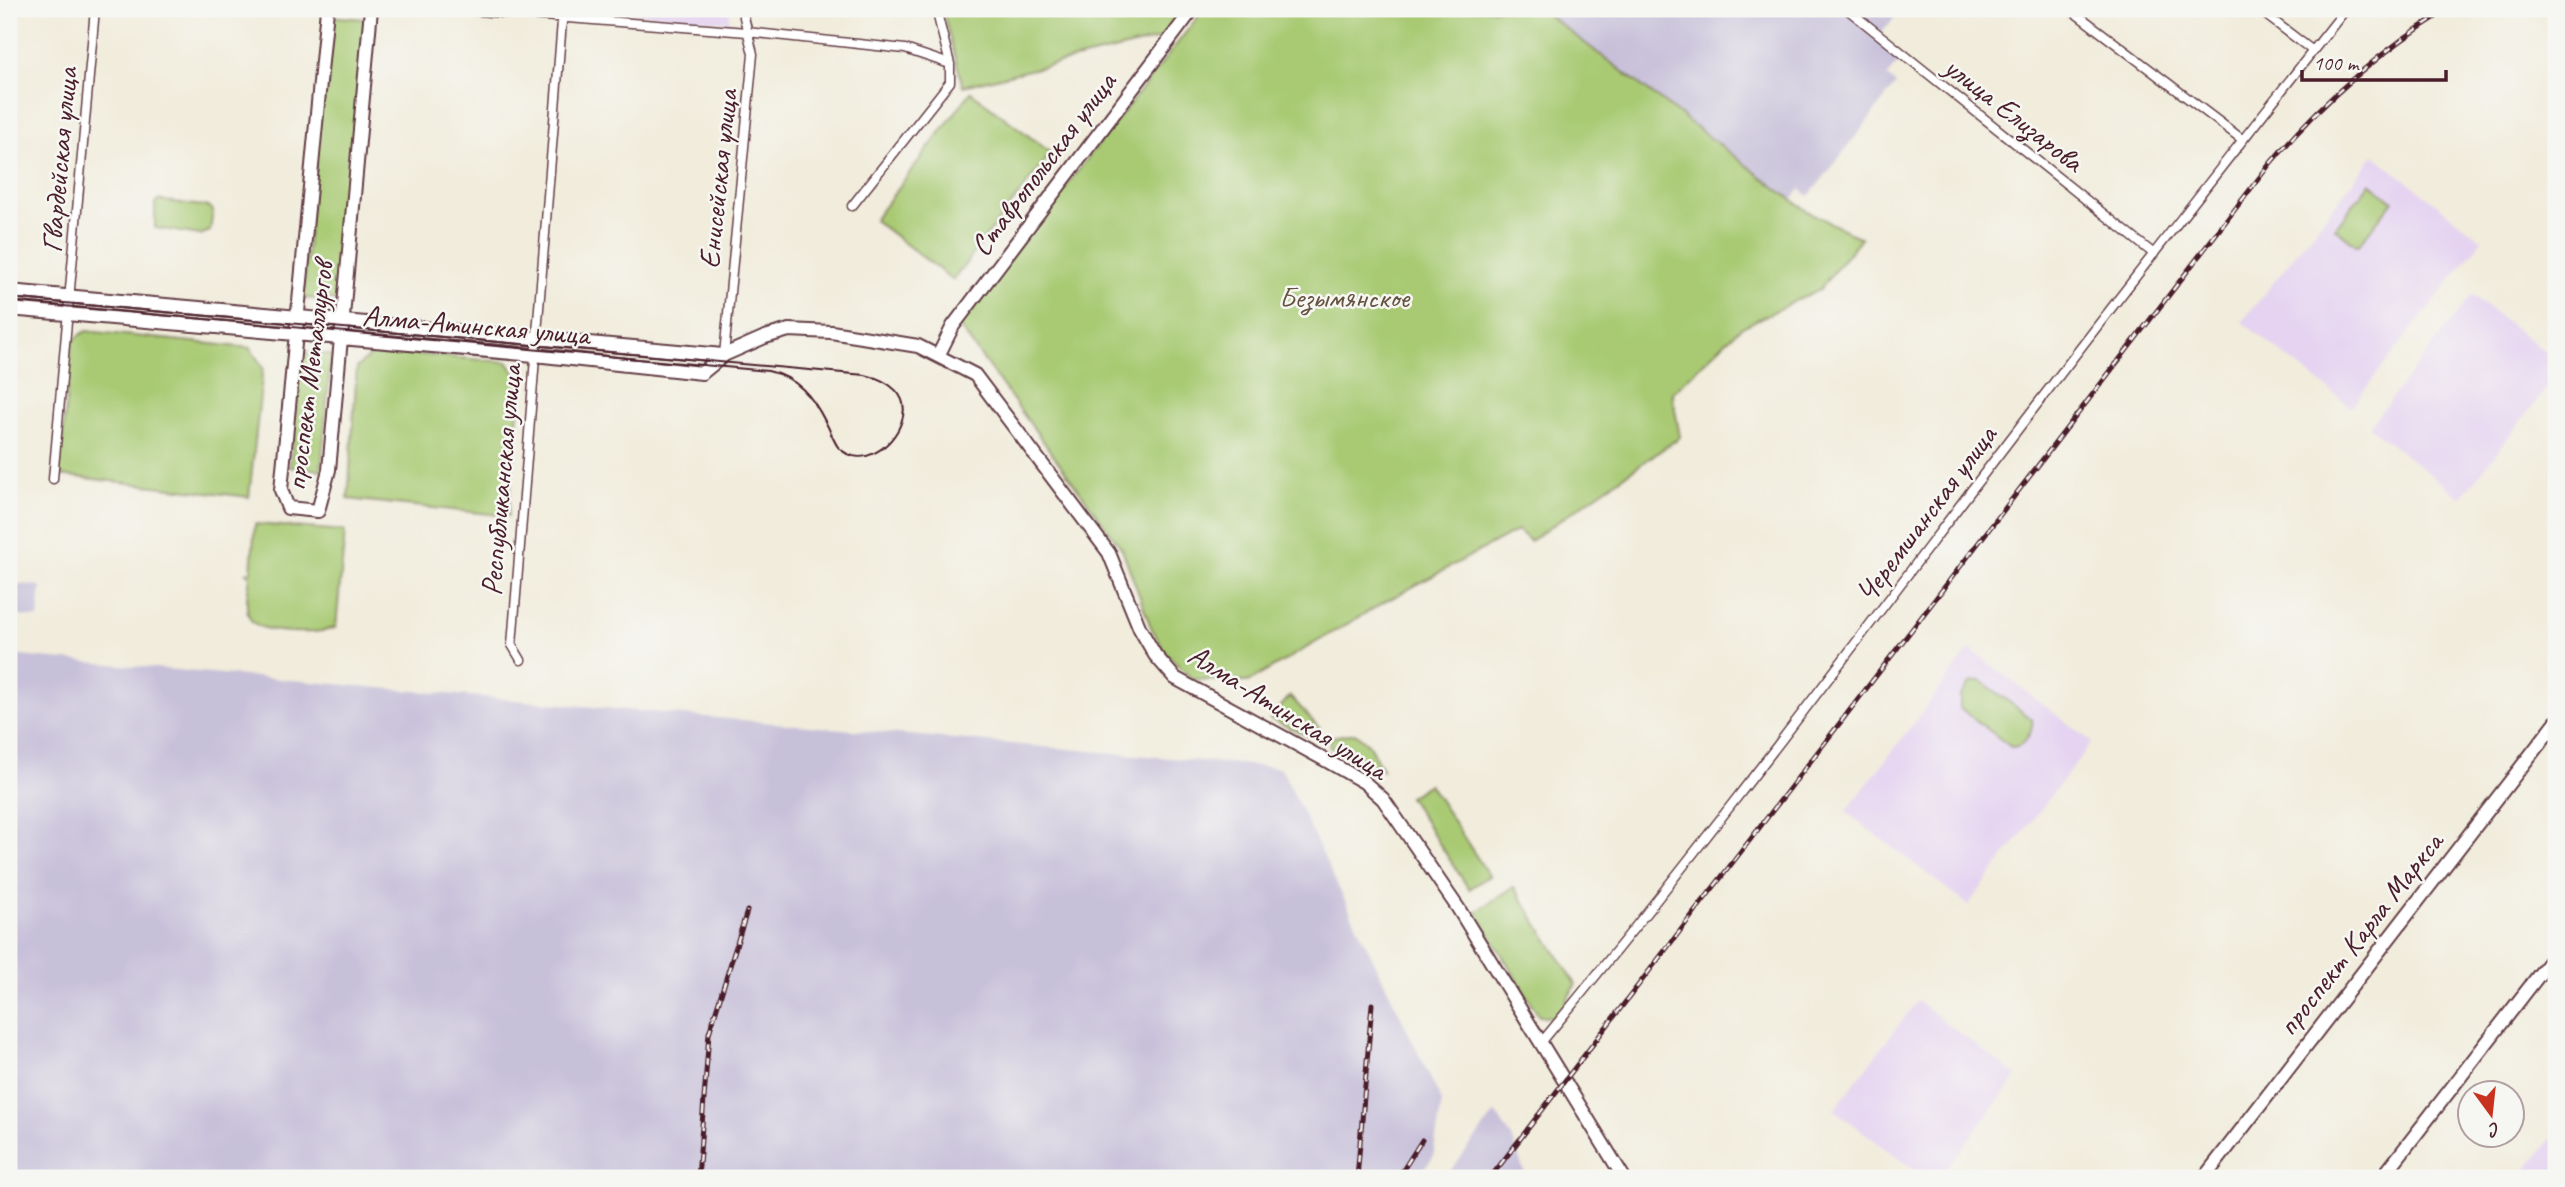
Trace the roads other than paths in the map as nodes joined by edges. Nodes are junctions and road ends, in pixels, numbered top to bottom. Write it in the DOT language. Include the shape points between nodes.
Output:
graph roads {
  1 [pos="95,9"];
  2 [pos="327,9"];
  3 [pos="371,9"];
  4 [pos="452,9"];
  5 [pos="563,9"];
  6 [pos="742,9"];
  7 [pos="936,9"];
  8 [pos="1193,9"];
  9 [pos="1847,9"];
  10 [pos="2070,9"];
  11 [pos="2258,9"];
  12 [pos="2346,9"];
  13 [pos="562,19"];
  14 [pos="747,32"];
  15 [pos="2313,51"];
  16 [pos="950,64"];
  17 [pos="2243,140"];
  18 [pos="852,206"];
  19 [pos="2154,254"];
  20 [pos="9,291"];
  21 [pos="70,296"];
  22 [pos="9,309"];
  23 [pos="67,314"];
  24 [pos="297,317"];
  25 [pos="344,321"];
  26 [pos="295,335"];
  27 [pos="340,338"];
  28 [pos="535,338"];
  29 [pos="939,354"];
  30 [pos="534,355"];
  31 [pos="723,355"];
  32 [pos="53,479"];
  33 [pos="521,660"];
  34 [pos="2556,722"];
  35 [pos="2556,953"];
  36 [pos="1540,1044"];
  37 [pos="1624,1178"];
  38 [pos="2204,1178"];
  39 [pos="2382,1178"];
  1 -- 21 [label="street, Гвардейская улица"];
  2 -- 24 [label="street, проспект Металлургов"];
  3 -- 25 [label="street, проспект Металлургов"];
  4 -- 13 [label="street"];
  5 -- 13 [label="street, Республиканская улица"];
  6 -- 14 [label="street, Енисейская улица"];
  7 -- 16 [label="street"];
  8 -- 29 [label="street, Ставропольская улица" via="953,326"];
  9 -- 19 [label="street, улица Елизарова"];
  10 -- 17 [label="street"];
  11 -- 15 [label="street"];
  12 -- 15 [label="street, Черемшанская улица"];
  13 -- 14 [label="street"];
  13 -- 28 [label="street, Республиканская улица"];
  14 -- 16 [label="street" via="905,50"];
  14 -- 31 [label="street, Енисейская улица" via="753,54"];
  15 -- 17 [label="street, Черемшанская улица"];
  16 -- 18 [label="street" via="950,82"];
  17 -- 19 [label="street, Черемшанская улица"];
  19 -- 36 [label="street, Черемшанская улица" via="1824,687 1617,953"];
  20 -- 21 [label="street, Алма-Атинская улица"];
  21 -- 23 [label="street, Гвардейская улица"];
  21 -- 24 [label="street, Алма-Атинская улица"];
  22 -- 23 [label="street, Алма-Атинская улица"];
  23 -- 26 [label="street, Алма-Атинская улица"];
  23 -- 32 [label="street, Гвардейская улица"];
  24 -- 25 [label="street, Алма-Атинская улица"];
  24 -- 26 [label="street, проспект Металлургов"];
  25 -- 27 [label="street, проспект Металлургов"];
  25 -- 28 [label="street, Алма-Атинская улица"];
  26 -- 27 [label="street, Алма-Атинская улица"];
  26 -- 27 [label="street, проспект Металлургов" via="281,490 288,508 318,511 329,470"];
  27 -- 30 [label="street, Алма-Атинская улица"];
  28 -- 30 [label="street, Республиканская улица"];
  28 -- 31 [label="street, Алма-Атинская улица"];
  29 -- 31 [label="street, Алма-Атинская улица" via="918,346 789,330"];
  29 -- 36 [label="street, Алма-Атинская улица" via="975,375 1076,506 1109,553 1145,638 1175,678 1364,782 1383,799 1458,908"];
  30 -- 31 [label="street, Алма-Атинская улица" via="702,373"];
  30 -- 33 [label="street, Республиканская улица" via="512,645"];
  34 -- 38 [label="street, проспект Карла Маркса"];
  35 -- 39 [label="street"];
  36 -- 37 [label="street, Алма-Атинская улица"];
}
